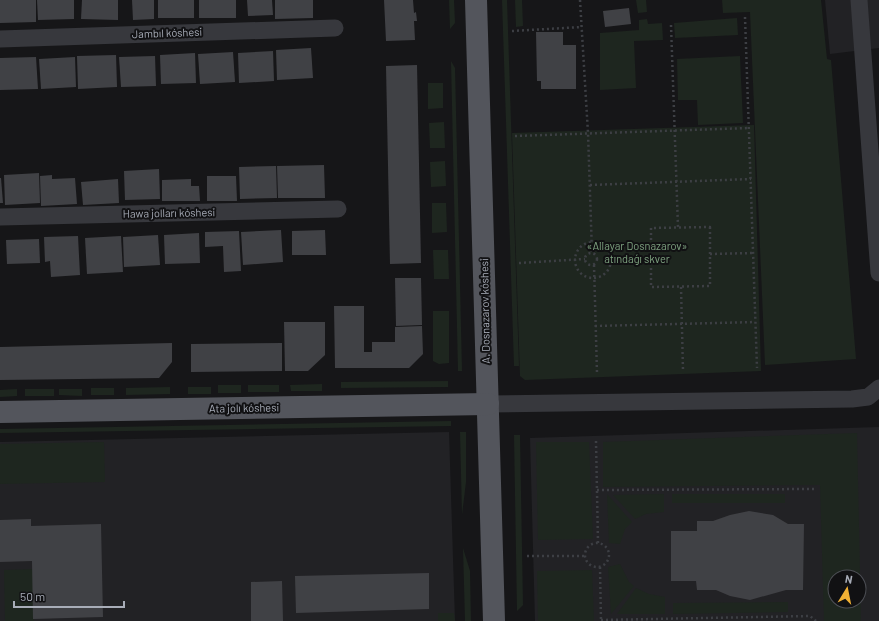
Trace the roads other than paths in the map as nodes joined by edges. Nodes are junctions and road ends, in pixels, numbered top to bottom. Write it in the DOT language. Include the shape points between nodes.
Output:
graph roads {
  1 [pos="476,0"];
  2 [pos="859,0"];
  3 [pos="335,28"];
  4 [pos="0,39"];
  5 [pos="338,209"];
  6 [pos="0,217"];
  7 [pos="879,273"];
  8 [pos="879,388"];
  9 [pos="488,404"];
  10 [pos="0,412"];
  11 [pos="494,621"];
  1 -- 9 [label="main road, A. Dosnazarov kóshesi"];
  2 -- 7 [label="street"];
  3 -- 4 [label="street, Jambıl kóshesi"];
  5 -- 6 [label="street, Hawa jolları kóshesi"];
  8 -- 9 [label="street" via="868,396 852,399"];
  9 -- 10 [label="main road, Ata jolı kóshesi"];
  9 -- 11 [label="main road, A. Dosnazarov kóshesi"];
}
